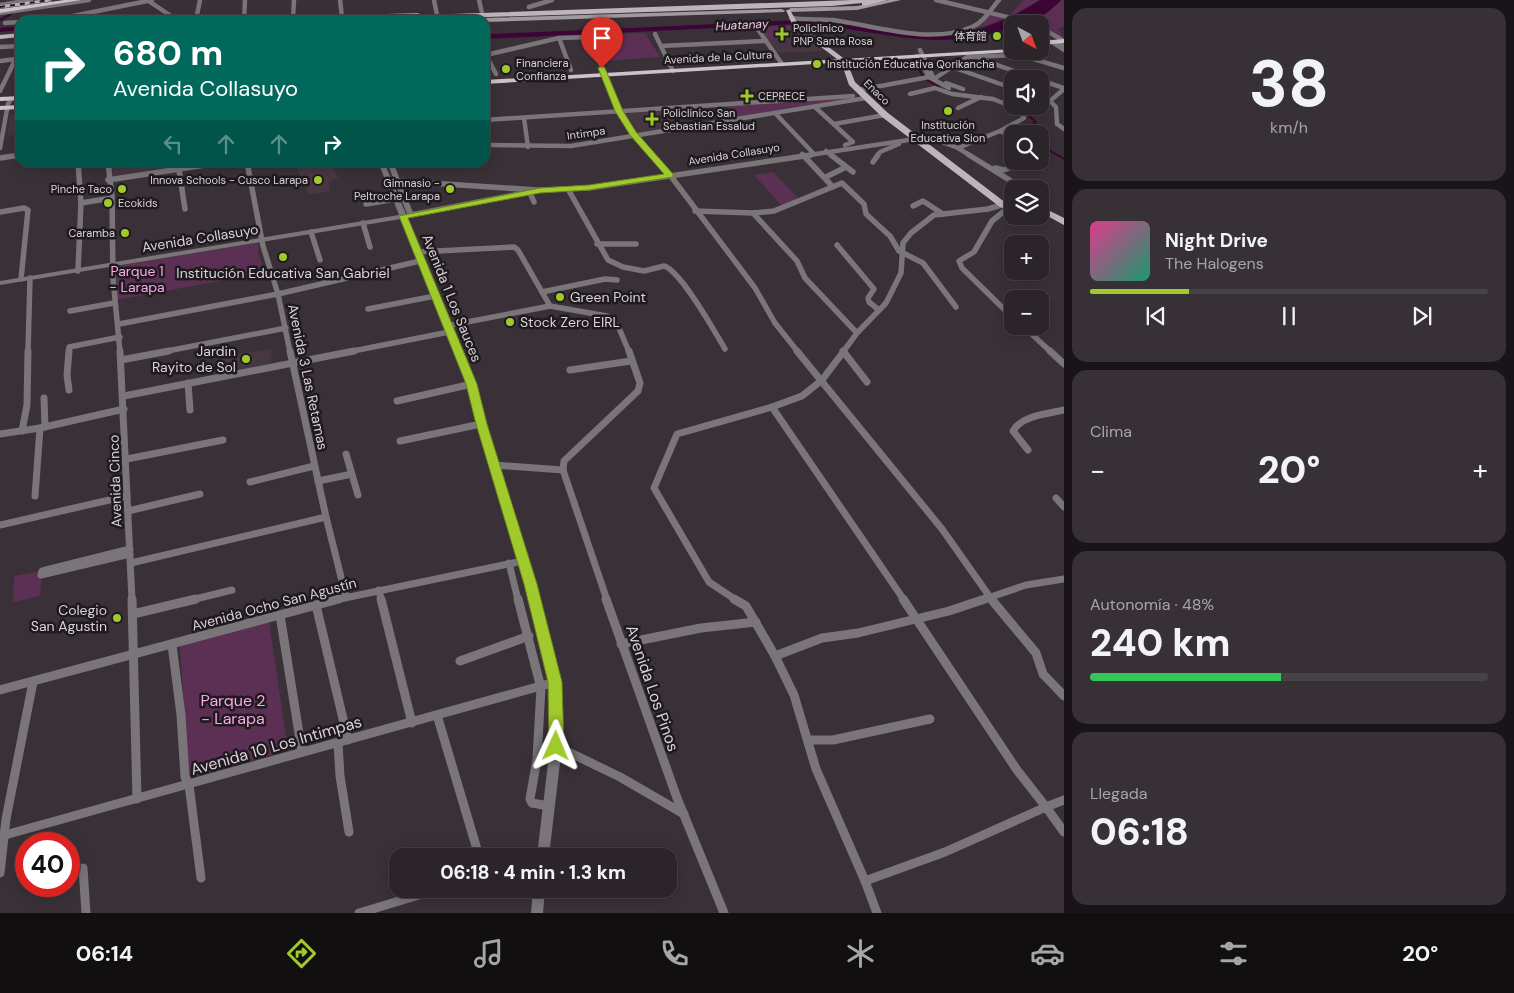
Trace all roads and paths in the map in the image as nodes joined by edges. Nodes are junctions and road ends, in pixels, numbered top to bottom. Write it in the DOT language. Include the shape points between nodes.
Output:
graph roads {
  1 [pos="27,0"];
  2 [pos="31,0"];
  3 [pos="66,0"];
  4 [pos="78,0"];
  5 [pos="89,0"];
  6 [pos="149,0"];
  7 [pos="200,0"];
  8 [pos="245,0"];
  9 [pos="294,0"];
  10 [pos="340,0"];
  11 [pos="434,0"];
  12 [pos="479,0"];
  13 [pos="526,0"];
  14 [pos="552,0"];
  15 [pos="856,0"];
  16 [pos="871,0"];
  17 [pos="885,0"];
  18 [pos="898,0"];
  19 [pos="936,0"];
  20 [pos="999,0"];
  21 [pos="0,4"];
  22 [pos="54,6"];
  23 [pos="784,6"];
  24 [pos="530,9"];
  25 [pos="0,11"];
  26 [pos="621,12"];
  27 [pos="638,12"];
  28 [pos="989,12"];
  29 [pos="588,13"];
  30 [pos="571,14"];
  31 [pos="60,15"];
  32 [pos="71,15"];
  33 [pos="170,15"];
  34 [pos="197,15"];
  35 [pos="244,15"];
  36 [pos="293,15"];
  37 [pos="341,15"];
  38 [pos="436,15"];
  39 [pos="483,15"];
  40 [pos="490,16"];
  41 [pos="490,16"];
  42 [pos="1004,16"];
  43 [pos="490,17"];
  44 [pos="792,20"];
  45 [pos="15,22"];
  46 [pos="5,23"];
  47 [pos="757,28"];
  48 [pos="15,34"];
  49 [pos="655,34"];
  50 [pos="1049,34"];
  51 [pos="0,36"];
  52 [pos="559,38"];
  53 [pos="766,41"];
  54 [pos="1061,44"];
  55 [pos="661,46"];
  56 [pos="1004,46"];
  57 [pos="0,48"];
  58 [pos="15,48"];
  59 [pos="1004,51"];
  60 [pos="490,53"];
  61 [pos="836,54"];
  62 [pos="920,54"];
  63 [pos="975,57"];
  64 [pos="15,60"];
  65 [pos="0,61"];
  66 [pos="779,61"];
  67 [pos="844,61"];
  68 [pos="15,62"];
  69 [pos="490,62"];
  70 [pos="672,67"];
  71 [pos="952,67"];
  72 [pos="1064,68"];
  73 [pos="571,70"];
  74 [pos="1013,70"];
  75 [pos="603,71"];
  76 [pos="496,74"];
  77 [pos="490,75"];
  78 [pos="930,78"];
  79 [pos="490,82"];
  80 [pos="1049,83"];
  81 [pos="1004,85"];
  82 [pos="938,87"];
  83 [pos="1064,89"];
  84 [pos="0,91"];
  85 [pos="863,94"];
  86 [pos="910,94"];
  87 [pos="981,97"];
  88 [pos="0,99"];
  89 [pos="11,99"];
  90 [pos="15,99"];
  91 [pos="1050,101"];
  92 [pos="15,107"];
  93 [pos="815,107"];
  94 [pos="1056,107"];
  95 [pos="0,108"];
  96 [pos="9,108"];
  97 [pos="958,108"];
  98 [pos="1064,110"];
  99 [pos="619,111"];
  100 [pos="775,113"];
  101 [pos="885,115"];
  102 [pos="524,118"];
  103 [pos="490,120"];
  104 [pos="834,124"];
  105 [pos="1064,129"];
  106 [pos="1000,131"];
  107 [pos="1,132"];
  108 [pos="1004,133"];
  109 [pos="634,135"];
  110 [pos="915,140"];
  111 [pos="490,145"];
  112 [pos="0,148"];
  113 [pos="528,148"];
  114 [pos="958,148"];
  115 [pos="826,150"];
  116 [pos="812,151"];
  117 [pos="802,154"];
  118 [pos="15,156"];
  119 [pos="0,158"];
  120 [pos="873,162"];
  121 [pos="985,164"];
  122 [pos="846,166"];
  123 [pos="78,167"];
  124 [pos="108,167"];
  125 [pos="196,167"];
  126 [pos="248,167"];
  127 [pos="383,167"];
  128 [pos="392,167"];
  129 [pos="179,170"];
  130 [pos="1004,170"];
  131 [pos="853,172"];
  132 [pos="670,176"];
  133 [pos="826,178"];
  134 [pos="108,180"];
  135 [pos="1010,180"];
  136 [pos="398,181"];
  137 [pos="833,186"];
  138 [pos="568,189"];
  139 [pos="540,190"];
  140 [pos="530,193"];
  141 [pos="112,198"];
  142 [pos="396,199"];
  143 [pos="534,202"];
  144 [pos="1004,202"];
  145 [pos="81,203"];
  146 [pos="366,204"];
  147 [pos="913,206"];
  148 [pos="1004,207"];
  149 [pos="185,209"];
  150 [pos="1004,210"];
  151 [pos="695,211"];
  152 [pos="0,212"];
  153 [pos="754,213"];
  154 [pos="944,214"];
  155 [pos="1049,214"];
  156 [pos="407,215"];
  157 [pos="1064,222"];
  158 [pos="363,223"];
  159 [pos="311,232"];
  160 [pos="261,241"];
  161 [pos="597,244"];
  162 [pos="636,244"];
  163 [pos="837,245"];
  164 [pos="370,247"];
  165 [pos="903,254"];
  166 [pos="419,257"];
  167 [pos="320,260"];
  168 [pos="114,264"];
  169 [pos="78,271"];
  170 [pos="30,278"];
  171 [pos="21,279"];
  172 [pos="617,280"];
  173 [pos="0,283"];
  174 [pos="542,292"];
  175 [pos="278,294"];
  176 [pos="435,296"];
  177 [pos="114,303"];
  178 [pos="550,306"];
  179 [pos="956,307"];
  180 [pos="368,309"];
  181 [pos="1004,309"];
  182 [pos="879,310"];
  183 [pos="70,311"];
  184 [pos="119,324"];
  185 [pos="286,328"];
  186 [pos="448,329"];
  187 [pos="857,333"];
  188 [pos="1033,335"];
  189 [pos="120,337"];
  190 [pos="725,348"];
  191 [pos="843,351"];
  192 [pos="121,360"];
  193 [pos="630,361"];
  194 [pos="294,363"];
  195 [pos="1064,364"];
  196 [pos="570,370"];
  197 [pos="822,380"];
  198 [pos="867,382"];
  199 [pos="188,383"];
  200 [pos="472,384"];
  201 [pos="69,390"];
  202 [pos="124,396"];
  203 [pos="44,398"];
  204 [pos="397,401"];
  205 [pos="772,407"];
  206 [pos="124,410"];
  207 [pos="190,410"];
  208 [pos="1064,410"];
  209 [pos="481,424"];
  210 [pos="42,427"];
  211 [pos="22,431"];
  212 [pos="0,434"];
  213 [pos="223,440"];
  214 [pos="400,441"];
  215 [pos="1028,450"];
  216 [pos="346,454"];
  217 [pos="127,459"];
  218 [pos="494,465"];
  219 [pos="314,466"];
  220 [pos="563,470"];
  221 [pos="352,474"];
  222 [pos="250,482"];
  223 [pos="318,482"];
  224 [pos="200,494"];
  225 [pos="35,496"];
  226 [pos="127,496"];
  227 [pos="358,496"];
  228 [pos="1056,498"];
  229 [pos="1064,506"];
  230 [pos="128,511"];
  231 [pos="326,517"];
  232 [pos="0,525"];
  233 [pos="130,552"];
  234 [pos="523,561"];
  235 [pos="131,563"];
  236 [pos="509,564"];
  237 [pos="1064,579"];
  238 [pos="232,590"];
  239 [pos="379,590"];
  240 [pos="990,596"];
  241 [pos="346,597"];
  242 [pos="316,605"];
  243 [pos="133,614"];
  244 [pos="280,615"];
  245 [pos="915,619"];
  246 [pos="756,622"];
  247 [pos="529,636"];
  248 [pos="621,644"];
  249 [pos="172,645"];
  250 [pos="135,655"];
  251 [pos="775,656"];
  252 [pos="460,661"];
  253 [pos="33,682"];
  254 [pos="555,682"];
  255 [pos="541,688"];
  256 [pos="0,690"];
  257 [pos="1064,696"];
  258 [pos="437,715"];
  259 [pos="930,719"];
  260 [pos="412,723"];
  261 [pos="808,740"];
  262 [pos="343,741"];
  263 [pos="556,746"];
  264 [pos="302,752"];
  265 [pos="189,785"];
  266 [pos="137,799"];
  267 [pos="1064,800"];
  268 [pos="549,806"];
  269 [pos="1046,807"];
  270 [pos="684,814"];
  271 [pos="3,820"];
  272 [pos="349,832"];
  273 [pos="1064,832"];
  274 [pos="4,835"];
  275 [pos="476,848"];
  276 [pos="544,848"];
  277 [pos="83,868"];
  278 [pos="0,873"];
  279 [pos="201,878"];
  280 [pos="865,881"];
  281 [pos="409,898"];
  282 [pos="538,898"];
  283 [pos="86,913"];
  284 [pos="359,913"];
  285 [pos="537,913"];
  286 [pos="724,913"];
  287 [pos="877,913"];
  1 -- 2 [label="street"];
  1 -- 21 [label="street"];
  3 -- 25 [label="highway"];
  4 -- 25 [label="highway"];
  5 -- 22 [label="street"];
  6 -- 32 [label="street"];
  6 -- 33 [label="street"];
  7 -- 34 [label="street"];
  8 -- 35 [label="street"];
  9 -- 36 [label="street"];
  10 -- 37 [label="street"];
  11 -- 38 [label="street"];
  12 -- 39 [label="street"];
  13 -- 24 [label="street"];
  14 -- 24 [label="street"];
  15 -- 23 [label="main road"];
  16 -- 23 [label="main road"];
  17 -- 23 [label="main road" via="850,6"];
  18 -- 23 [label="main road" via="857,8"];
  19 -- 28 [label="street"];
  20 -- 28 [label="street"];
  22 -- 25 [label="street"];
  22 -- 31 [label="street"];
  23 -- 26 [label="main road"];
  23 -- 27 [label="main road"];
  23 -- 44 [label="main road"];
  24 -- 29 [label="main road"];
  24 -- 41 [label="main road"];
  26 -- 27 [label="main road"];
  26 -- 29 [label="main road"];
  27 -- 30 [label="main road"];
  28 -- 42 [label="street"];
  28 -- 44 [label="street" via="972,27 933,33 824,20"];
  29 -- 30 [label="main road"];
  29 -- 43 [label="main road"];
  30 -- 40 [label="main road"];
  44 -- 61 [label="main road, Enaco"];
  45 -- 46 [label="street"];
  47 -- 53 [label="street"];
  48 -- 51 [label="main road"];
  49 -- 55 [label="street"];
  50 -- 54 [label="street"];
  52 -- 60 [label="street"];
  52 -- 73 [label="street"];
  52 -- 75 [label="street" via="590,37"];
  53 -- 55 [label="street"];
  53 -- 66 [label="street"];
  55 -- 70 [label="street"];
  56 -- 62 [label="highway, Avenida de la Cultura"];
  57 -- 58 [label="street"];
  59 -- 62 [label="highway, Avenida de la Cultura"];
  61 -- 62 [label="highway, Avenida de la Cultura"];
  61 -- 66 [label="highway, Avenida de la Cultura"];
  61 -- 67 [label="main road, Enaco"];
  62 -- 67 [label="highway, Avenida de la Cultura"];
  62 -- 78 [label="street"];
  63 -- 71 [label="street"];
  63 -- 72 [label="street" via="1020,55"];
  63 -- 74 [label="street"];
  64 -- 65 [label="street"];
  66 -- 67 [label="highway, Avenida de la Cultura"];
  66 -- 70 [label="highway, Avenida de la Cultura"];
  67 -- 85 [label="main road, Enaco" via="850,79"];
  68 -- 84 [label="street"];
  69 -- 76 [label="street"];
  70 -- 75 [label="highway, Avenida de la Cultura"];
  71 -- 78 [label="street"];
  71 -- 81 [label="street"];
  73 -- 75 [label="highway, Avenida de la Cultura"];
  73 -- 76 [label="highway, Avenida de la Cultura"];
  75 -- 79 [label="highway, Avenida de la Cultura"];
  75 -- 99 [label="street"];
  76 -- 77 [label="highway, Avenida de la Cultura"];
  78 -- 82 [label="street"];
  78 -- 82 [label="street" via="961,90"];
  78 -- 85 [label="street"];
  80 -- 83 [label="street"];
  82 -- 86 [label="street"];
  82 -- 87 [label="street" via="952,94"];
  83 -- 91 [label="street"];
  85 -- 93 [label="street, Intimpa"];
  85 -- 99 [label="street"];
  85 -- 101 [label="main road, Enaco"];
  87 -- 97 [label="street"];
  87 -- 106 [label="street" via="1014,107 1024,115"];
  88 -- 89 [label="highway"];
  89 -- 90 [label="highway"];
  89 -- 96 [label="street"];
  91 -- 94 [label="street"];
  92 -- 96 [label="highway"];
  93 -- 100 [label="street, Intimpa"];
  93 -- 104 [label="street"];
  94 -- 98 [label="street"];
  94 -- 105 [label="street" via="1057,124"];
  95 -- 96 [label="highway"];
  96 -- 107 [label="street"];
  99 -- 102 [label="street"];
  99 -- 109 [label="street"];
  100 -- 109 [label="street, Intimpa"];
  100 -- 116 [label="street"];
  101 -- 104 [label="street"];
  101 -- 110 [label="main road, Enaco"];
  102 -- 103 [label="street"];
  102 -- 113 [label="street"];
  104 -- 116 [label="street" via="852,143"];
  106 -- 108 [label="street"];
  106 -- 114 [label="street"];
  107 -- 112 [label="street"];
  109 -- 113 [label="street, Intimpa" via="571,146"];
  109 -- 132 [label="street"];
  110 -- 114 [label="street" via="928,137"];
  110 -- 115 [label="street, Avenida Collasuyo"];
  110 -- 120 [label="street" via="880,152"];
  110 -- 144 [label="main road, Enaco"];
  111 -- 113 [label="street, Intimpa"];
  114 -- 121 [label="street"];
  115 -- 116 [label="street, Avenida Collasuyo"];
  115 -- 122 [label="street"];
  116 -- 117 [label="street, Avenida Collasuyo"];
  117 -- 132 [label="street, Avenida Collasuyo"];
  117 -- 133 [label="street"];
  118 -- 119 [label="street"];
  121 -- 130 [label="street"];
  121 -- 135 [label="street"];
  122 -- 131 [label="street"];
  122 -- 133 [label="street"];
  123 -- 145 [label="street"];
  124 -- 134 [label="street, Avenida Cinco"];
  125 -- 129 [label="street"];
  126 -- 160 [label="street, Avenida 3 Las Retamas"];
  127 -- 142 [label="street, Avenida 1 Los Sauces"];
  128 -- 136 [label="street, Avenida 1 Los Sauces"];
  129 -- 134 [label="street"];
  129 -- 149 [label="street"];
  132 -- 138 [label="street, Avenida Collasuyo"];
  132 -- 151 [label="street"];
  133 -- 137 [label="street"];
  134 -- 141 [label="street, Avenida Cinco"];
  136 -- 139 [label="street"];
  136 -- 156 [label="street, Avenida 1 Los Sauces"];
  137 -- 153 [label="street" via="782,209"];
  137 -- 165 [label="street" via="844,185 864,204 866,214 890,236"];
  138 -- 139 [label="street, Avenida Collasuyo"];
  138 -- 161 [label="street"];
  139 -- 140 [label="street, Avenida Collasuyo"];
  140 -- 143 [label="street"];
  140 -- 156 [label="street, Avenida Collasuyo"];
  141 -- 145 [label="street"];
  141 -- 168 [label="street, Avenida Cinco"];
  142 -- 146 [label="street"];
  142 -- 156 [label="street, Avenida 1 Los Sauces"];
  145 -- 169 [label="street"];
  147 -- 154 [label="street" via="923,201"];
  148 -- 154 [label="street"];
  150 -- 181 [label="street" via="992,221 974,252 959,261 962,268"];
  151 -- 153 [label="street"];
  151 -- 197 [label="street" via="754,288 775,324"];
  152 -- 171 [label="street" via="28,210"];
  153 -- 187 [label="street" via="797,261 805,278"];
  154 -- 165 [label="street" via="929,218 911,233 903,243"];
  155 -- 157 [label="main road"];
  156 -- 158 [label="street, Avenida Collasuyo"];
  156 -- 166 [label="street, Avenida 1 Los Sauces"];
  158 -- 159 [label="street, Avenida Collasuyo"];
  158 -- 164 [label="street"];
  159 -- 160 [label="street, Avenida Collasuyo"];
  159 -- 167 [label="street"];
  160 -- 168 [label="street, Avenida Collasuyo"];
  160 -- 175 [label="street, Avenida 3 Las Retamas"];
  161 -- 162 [label="street"];
  161 -- 190 [label="street" via="612,264 645,271 670,267"];
  163 -- 182 [label="street" via="874,289 868,298"];
  165 -- 179 [label="street" via="923,263"];
  165 -- 182 [label="street" via="898,280"];
  166 -- 174 [label="street" via="514,247"];
  166 -- 175 [label="street"];
  166 -- 176 [label="street, Avenida 1 Los Sauces"];
  168 -- 169 [label="street, Avenida Collasuyo"];
  168 -- 177 [label="street, Avenida Cinco"];
  169 -- 170 [label="street, Avenida Collasuyo"];
  170 -- 171 [label="street, Avenida Collasuyo"];
  170 -- 211 [label="street" via="27,405"];
  171 -- 173 [label="street, Avenida Collasuyo"];
  172 -- 174 [label="street" via="605,278"];
  174 -- 178 [label="street"];
  175 -- 184 [label="street"];
  175 -- 185 [label="street, Avenida 3 Las Retamas"];
  176 -- 180 [label="street"];
  176 -- 186 [label="street, Avenida 1 Los Sauces"];
  177 -- 183 [label="street"];
  177 -- 184 [label="street, Avenida Cinco"];
  178 -- 186 [label="street"];
  178 -- 193 [label="street" via="600,313 613,319 622,333"];
  182 -- 187 [label="street"];
  184 -- 189 [label="street, Avenida Cinco"];
  185 -- 192 [label="street"];
  185 -- 194 [label="street, Avenida 3 Las Retamas"];
  186 -- 194 [label="street"];
  186 -- 200 [label="street, Avenida 1 Los Sauces"];
  187 -- 191 [label="street"];
  188 -- 195 [label="street"];
  189 -- 192 [label="street, Avenida Cinco"];
  189 -- 201 [label="street" via="69,347"];
  191 -- 197 [label="street"];
  191 -- 198 [label="street"];
  192 -- 202 [label="street, Avenida Cinco"];
  193 -- 196 [label="street"];
  193 -- 220 [label="street" via="640,384 638,391 564,461"];
  194 -- 199 [label="street"];
  194 -- 219 [label="street, Avenida 3 Las Retamas"];
  197 -- 205 [label="street" via="802,396"];
  197 -- 240 [label="street" via="942,529"];
  199 -- 202 [label="street"];
  199 -- 207 [label="street"];
  200 -- 204 [label="street"];
  200 -- 209 [label="street, Avenida 1 Los Sauces"];
  202 -- 206 [label="street, Avenida Cinco"];
  203 -- 210 [label="street"];
  205 -- 245 [label="street"];
  205 -- 246 [label="street" via="677,434 654,488 709,582 746,606"];
  206 -- 210 [label="street"];
  206 -- 217 [label="street, Avenida Cinco"];
  208 -- 215 [label="street" via="1037,416 1014,427 1013,431"];
  209 -- 214 [label="street"];
  209 -- 218 [label="street, Avenida 1 Los Sauces"];
  210 -- 211 [label="street"];
  210 -- 225 [label="street"];
  211 -- 212 [label="street"];
  213 -- 217 [label="street"];
  216 -- 221 [label="street"];
  217 -- 226 [label="street, Avenida Cinco"];
  218 -- 220 [label="street"];
  218 -- 234 [label="street, Avenida 1 Los Sauces"];
  219 -- 222 [label="street"];
  219 -- 223 [label="street, Avenida 3 Las Retamas"];
  220 -- 248 [label="street, Avenida Los Pinos"];
  221 -- 223 [label="street"];
  221 -- 227 [label="street"];
  223 -- 231 [label="street, Avenida 3 Las Retamas"];
  224 -- 230 [label="street"];
  226 -- 230 [label="street, Avenida Cinco"];
  226 -- 232 [label="street"];
  228 -- 229 [label="street"];
  230 -- 233 [label="street, Avenida Cinco"];
  231 -- 235 [label="street"];
  231 -- 241 [label="street, Avenida 3 Las Retamas"];
  233 -- 233 [label="street" via="42,575 42,571"];
  233 -- 235 [label="street, Avenida Cinco"];
  234 -- 236 [label="street, Avenida Ocho San Agustín"];
  234 -- 254 [label="street, Avenida 1 Los Sauces"];
  235 -- 243 [label="street, Avenida Cinco"];
  236 -- 239 [label="street, Avenida Ocho San Agustín"];
  236 -- 247 [label="street"];
  237 -- 240 [label="street" via="1026,584"];
  238 -- 243 [label="street"];
  239 -- 241 [label="street, Avenida Ocho San Agustín"];
  239 -- 260 [label="street"];
  240 -- 245 [label="street" via="957,609"];
  240 -- 257 [label="street" via="1036,654 1043,674"];
  241 -- 242 [label="street, Avenida Ocho San Agustín"];
  242 -- 244 [label="street, Avenida Ocho San Agustín"];
  242 -- 262 [label="street"];
  243 -- 250 [label="street, Avenida Cinco"];
  244 -- 249 [label="street, Avenida Ocho San Agustín"];
  244 -- 264 [label="street"];
  245 -- 251 [label="street" via="822,638"];
  245 -- 269 [label="street" via="1017,770"];
  246 -- 248 [label="street" via="701,628"];
  246 -- 251 [label="street"];
  247 -- 252 [label="street"];
  247 -- 255 [label="street"];
  248 -- 270 [label="street, Avenida Los Pinos"];
  249 -- 250 [label="street, Avenida Ocho San Agustín"];
  249 -- 265 [label="street" via="185,777"];
  250 -- 253 [label="street, Avenida Ocho San Agustín"];
  250 -- 266 [label="street, Avenida Cinco"];
  251 -- 261 [label="street" via="794,695"];
  253 -- 256 [label="street, Avenida Ocho San Agustín"];
  253 -- 271 [label="street"];
  254 -- 255 [label="street, Avenida 10 Los Intimpas"];
  254 -- 263 [label="street, Avenida 1 Los Sauces"];
  255 -- 258 [label="street, Avenida 10 Los Intimpas"];
  255 -- 268 [label="street" via="537,759 530,799 532,803"];
  258 -- 260 [label="street, Avenida 10 Los Intimpas"];
  258 -- 275 [label="street"];
  259 -- 261 [label="street" via="833,740"];
  260 -- 262 [label="street, Avenida 10 Los Intimpas"];
  261 -- 280 [label="street" via="816,769"];
  262 -- 264 [label="street, Avenida 10 Los Intimpas"];
  262 -- 272 [label="street" via="340,776"];
  263 -- 268 [label="street, Avenida 1 Los Sauces"];
  263 -- 270 [label="street" via="620,777"];
  264 -- 265 [label="street, Avenida 10 Los Intimpas"];
  265 -- 266 [label="street, Avenida 10 Los Intimpas"];
  265 -- 279 [label="street"];
  266 -- 274 [label="street, Avenida 10 Los Intimpas"];
  267 -- 269 [label="street"];
  268 -- 276 [label="street, Avenida 1 Los Sauces"];
  269 -- 273 [label="street"];
  269 -- 280 [label="street" via="945,852"];
  270 -- 286 [label="street, Avenida Los Pinos"];
  271 -- 274 [label="street"];
  274 -- 278 [label="street"];
  277 -- 283 [label="street"];
  280 -- 287 [label="street"];
  281 -- 284 [label="street"];
  282 -- 285 [label="street"];
}
